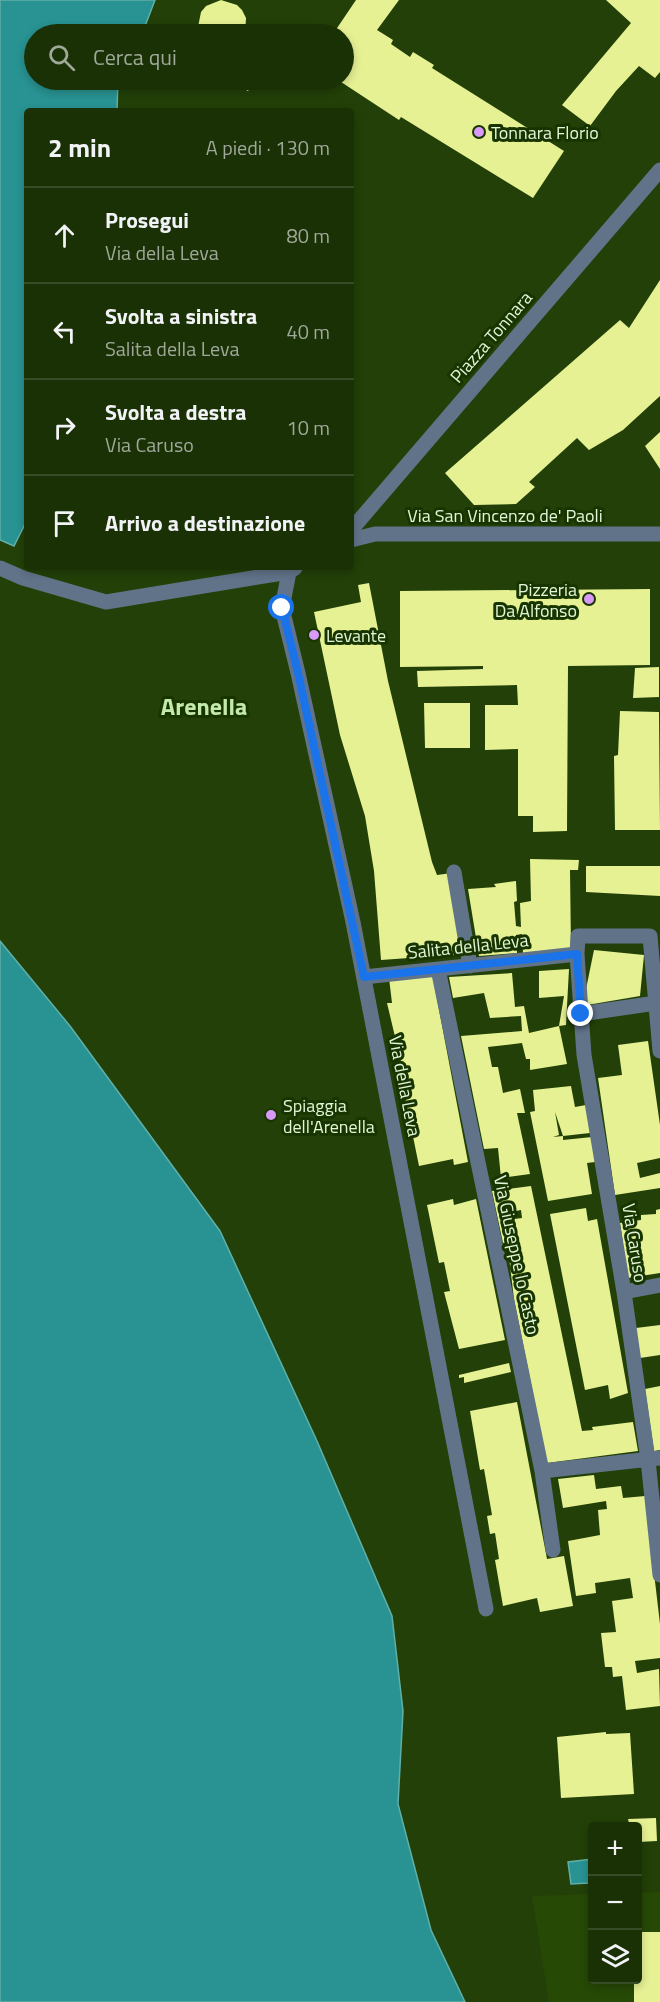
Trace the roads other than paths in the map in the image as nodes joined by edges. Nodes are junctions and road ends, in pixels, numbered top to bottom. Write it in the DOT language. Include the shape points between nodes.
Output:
graph roads {
  1 [pos="660,170"];
  2 [pos="354,527"];
  3 [pos="660,534"];
  4 [pos="354,539"];
  5 [pos="0,568"];
  6 [pos="293,570"];
  7 [pos="454,872"];
  8 [pos="577,954"];
  9 [pos="470,966"];
  10 [pos="438,969"];
  11 [pos="364,977"];
  12 [pos="658,1009"];
  13 [pos="581,1014"];
  14 [pos="660,1051"];
  15 [pos="660,1285"];
  16 [pos="624,1292"];
  17 [pos="654,1459"];
  18 [pos="542,1471"];
  19 [pos="553,1550"];
  20 [pos="660,1575"];
  21 [pos="486,1609"];
  1 -- 2 [label="street, Piazza Tonnara"];
  3 -- 4 [label="street, Via San Vincenzo de' Paoli" via="375,534"];
  5 -- 6 [label="street" via="23,579 106,602"];
  6 -- 11 [label="street, Via della Leva" via="282,608"];
  7 -- 9 [label="street"];
  8 -- 9 [label="street, Salita della Leva"];
  8 -- 12 [label="street" via="578,936 650,936"];
  8 -- 13 [label="street, Via Caruso"];
  9 -- 10 [label="street, Salita della Leva"];
  10 -- 11 [label="street, Salita della Leva"];
  10 -- 18 [label="street, Via Giuseppe lo Casto"];
  11 -- 21 [label="street, Via della Leva"];
  12 -- 13 [label="street"];
  12 -- 14 [label="street"];
  13 -- 16 [label="street, Via Caruso" via="584,1055"];
  15 -- 16 [label="street"];
  16 -- 17 [label="street, Via Caruso"];
  17 -- 18 [label="street"];
  17 -- 20 [label="street, Via Caruso"];
  18 -- 19 [label="street, Via Giuseppe lo Casto"];
}
